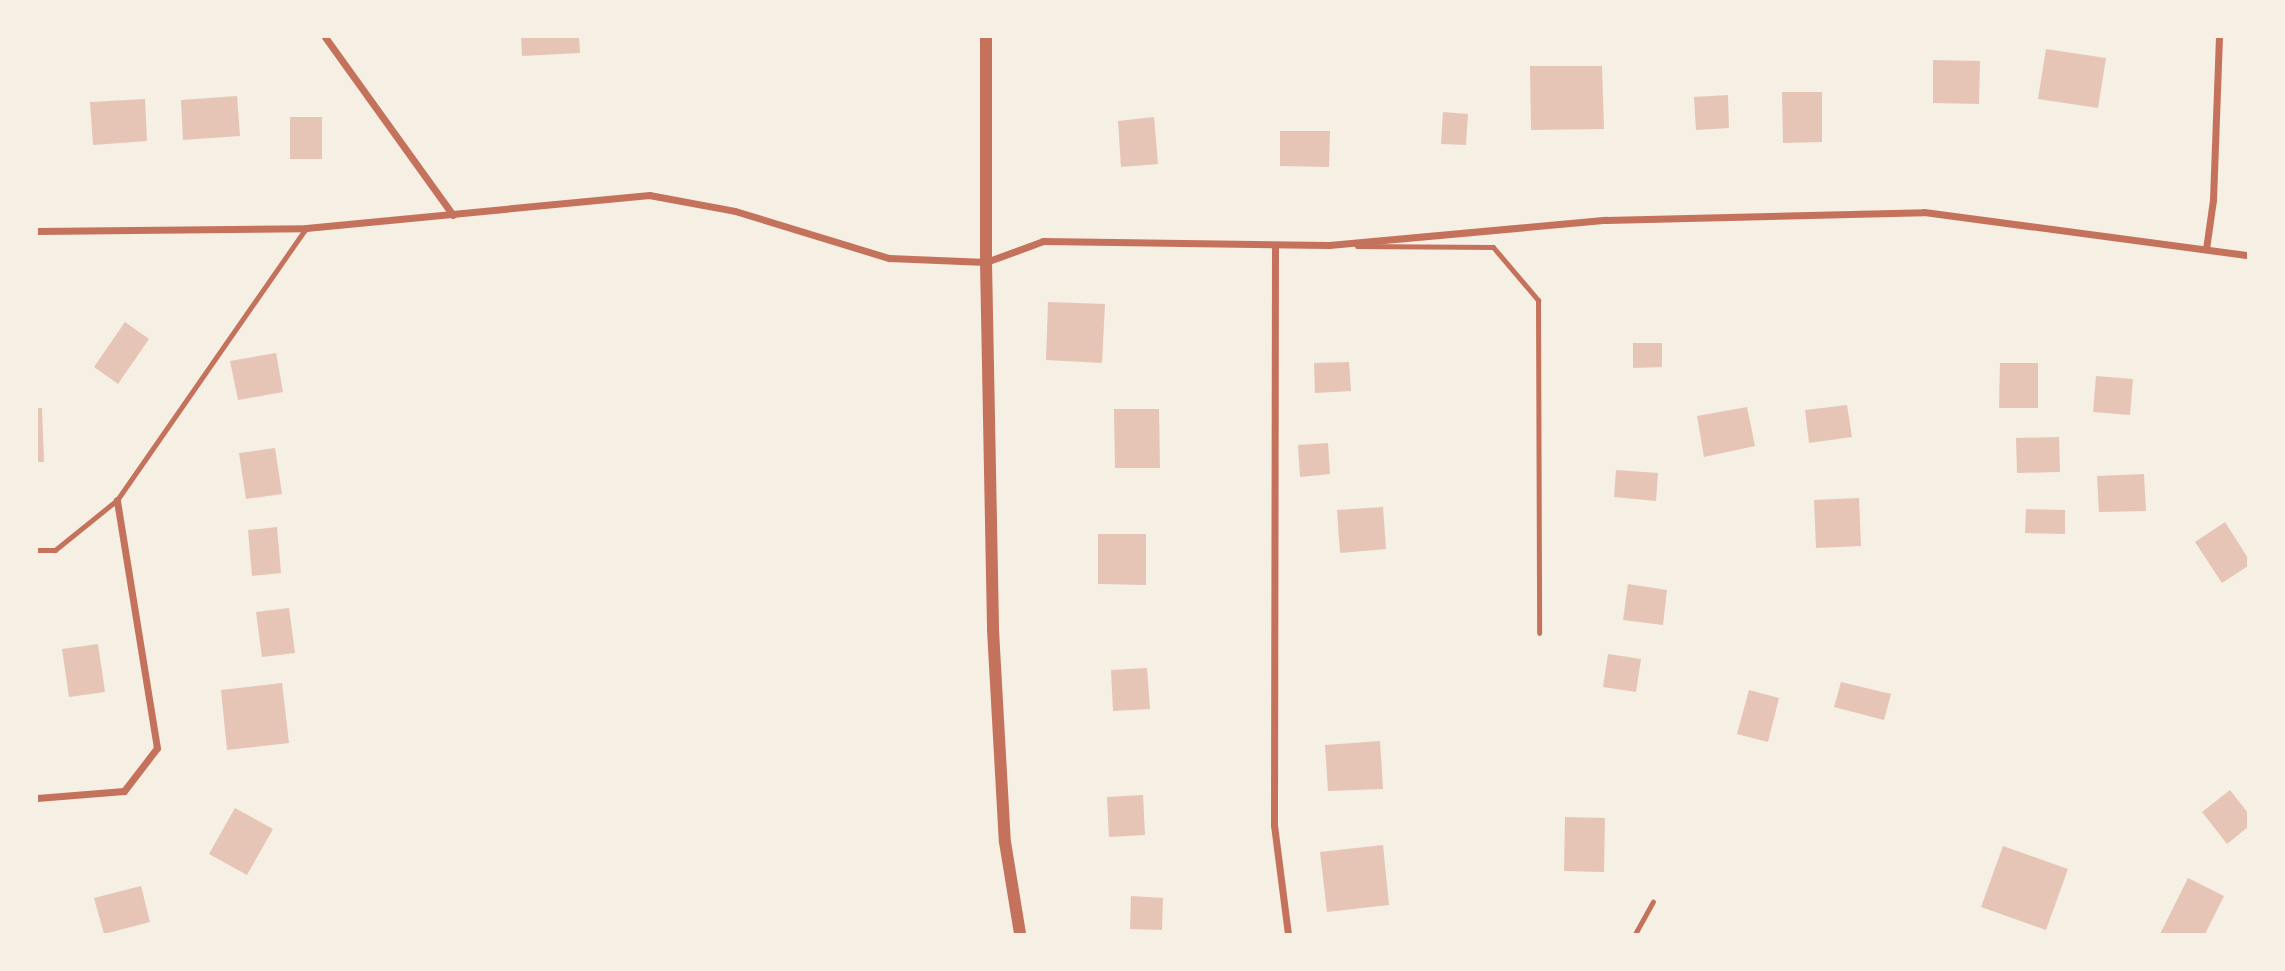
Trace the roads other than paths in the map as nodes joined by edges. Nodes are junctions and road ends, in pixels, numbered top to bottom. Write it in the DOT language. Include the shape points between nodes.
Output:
graph roads {
  1 [pos="325,37"];
  2 [pos="986,37"];
  3 [pos="2219,37"];
  4 [pos="453,215"];
  5 [pos="306,228"];
  6 [pos="37,231"];
  7 [pos="1275,245"];
  8 [pos="1329,245"];
  9 [pos="2206,250"];
  10 [pos="2248,256"];
  11 [pos="986,262"];
  12 [pos="117,500"];
  13 [pos="37,550"];
  14 [pos="1539,633"];
  15 [pos="37,798"];
  16 [pos="1653,902"];
  17 [pos="1020,934"];
  18 [pos="1288,934"];
  19 [pos="1635,934"];
  1 -- 4 [label="street"];
  2 -- 11 [label="street"];
  3 -- 9 [label="street" via="2213,200"];
  4 -- 5 [label="street"];
  4 -- 11 [label="street" via="649,195 734,211 889,258"];
  5 -- 6 [label="street"];
  5 -- 12 [label="lane"];
  7 -- 8 [label="street"];
  7 -- 11 [label="street" via="1043,241"];
  7 -- 18 [label="street" via="1274,825"];
  8 -- 9 [label="street" via="1606,220 1924,212"];
  8 -- 14 [label="lane" via="1493,247 1538,300"];
  9 -- 10 [label="street"];
  11 -- 17 [label="street" via="993,630 1005,842"];
  12 -- 13 [label="lane" via="55,550"];
  12 -- 15 [label="street" via="157,748 124,792"];
  16 -- 19 [label="lane"];
}
